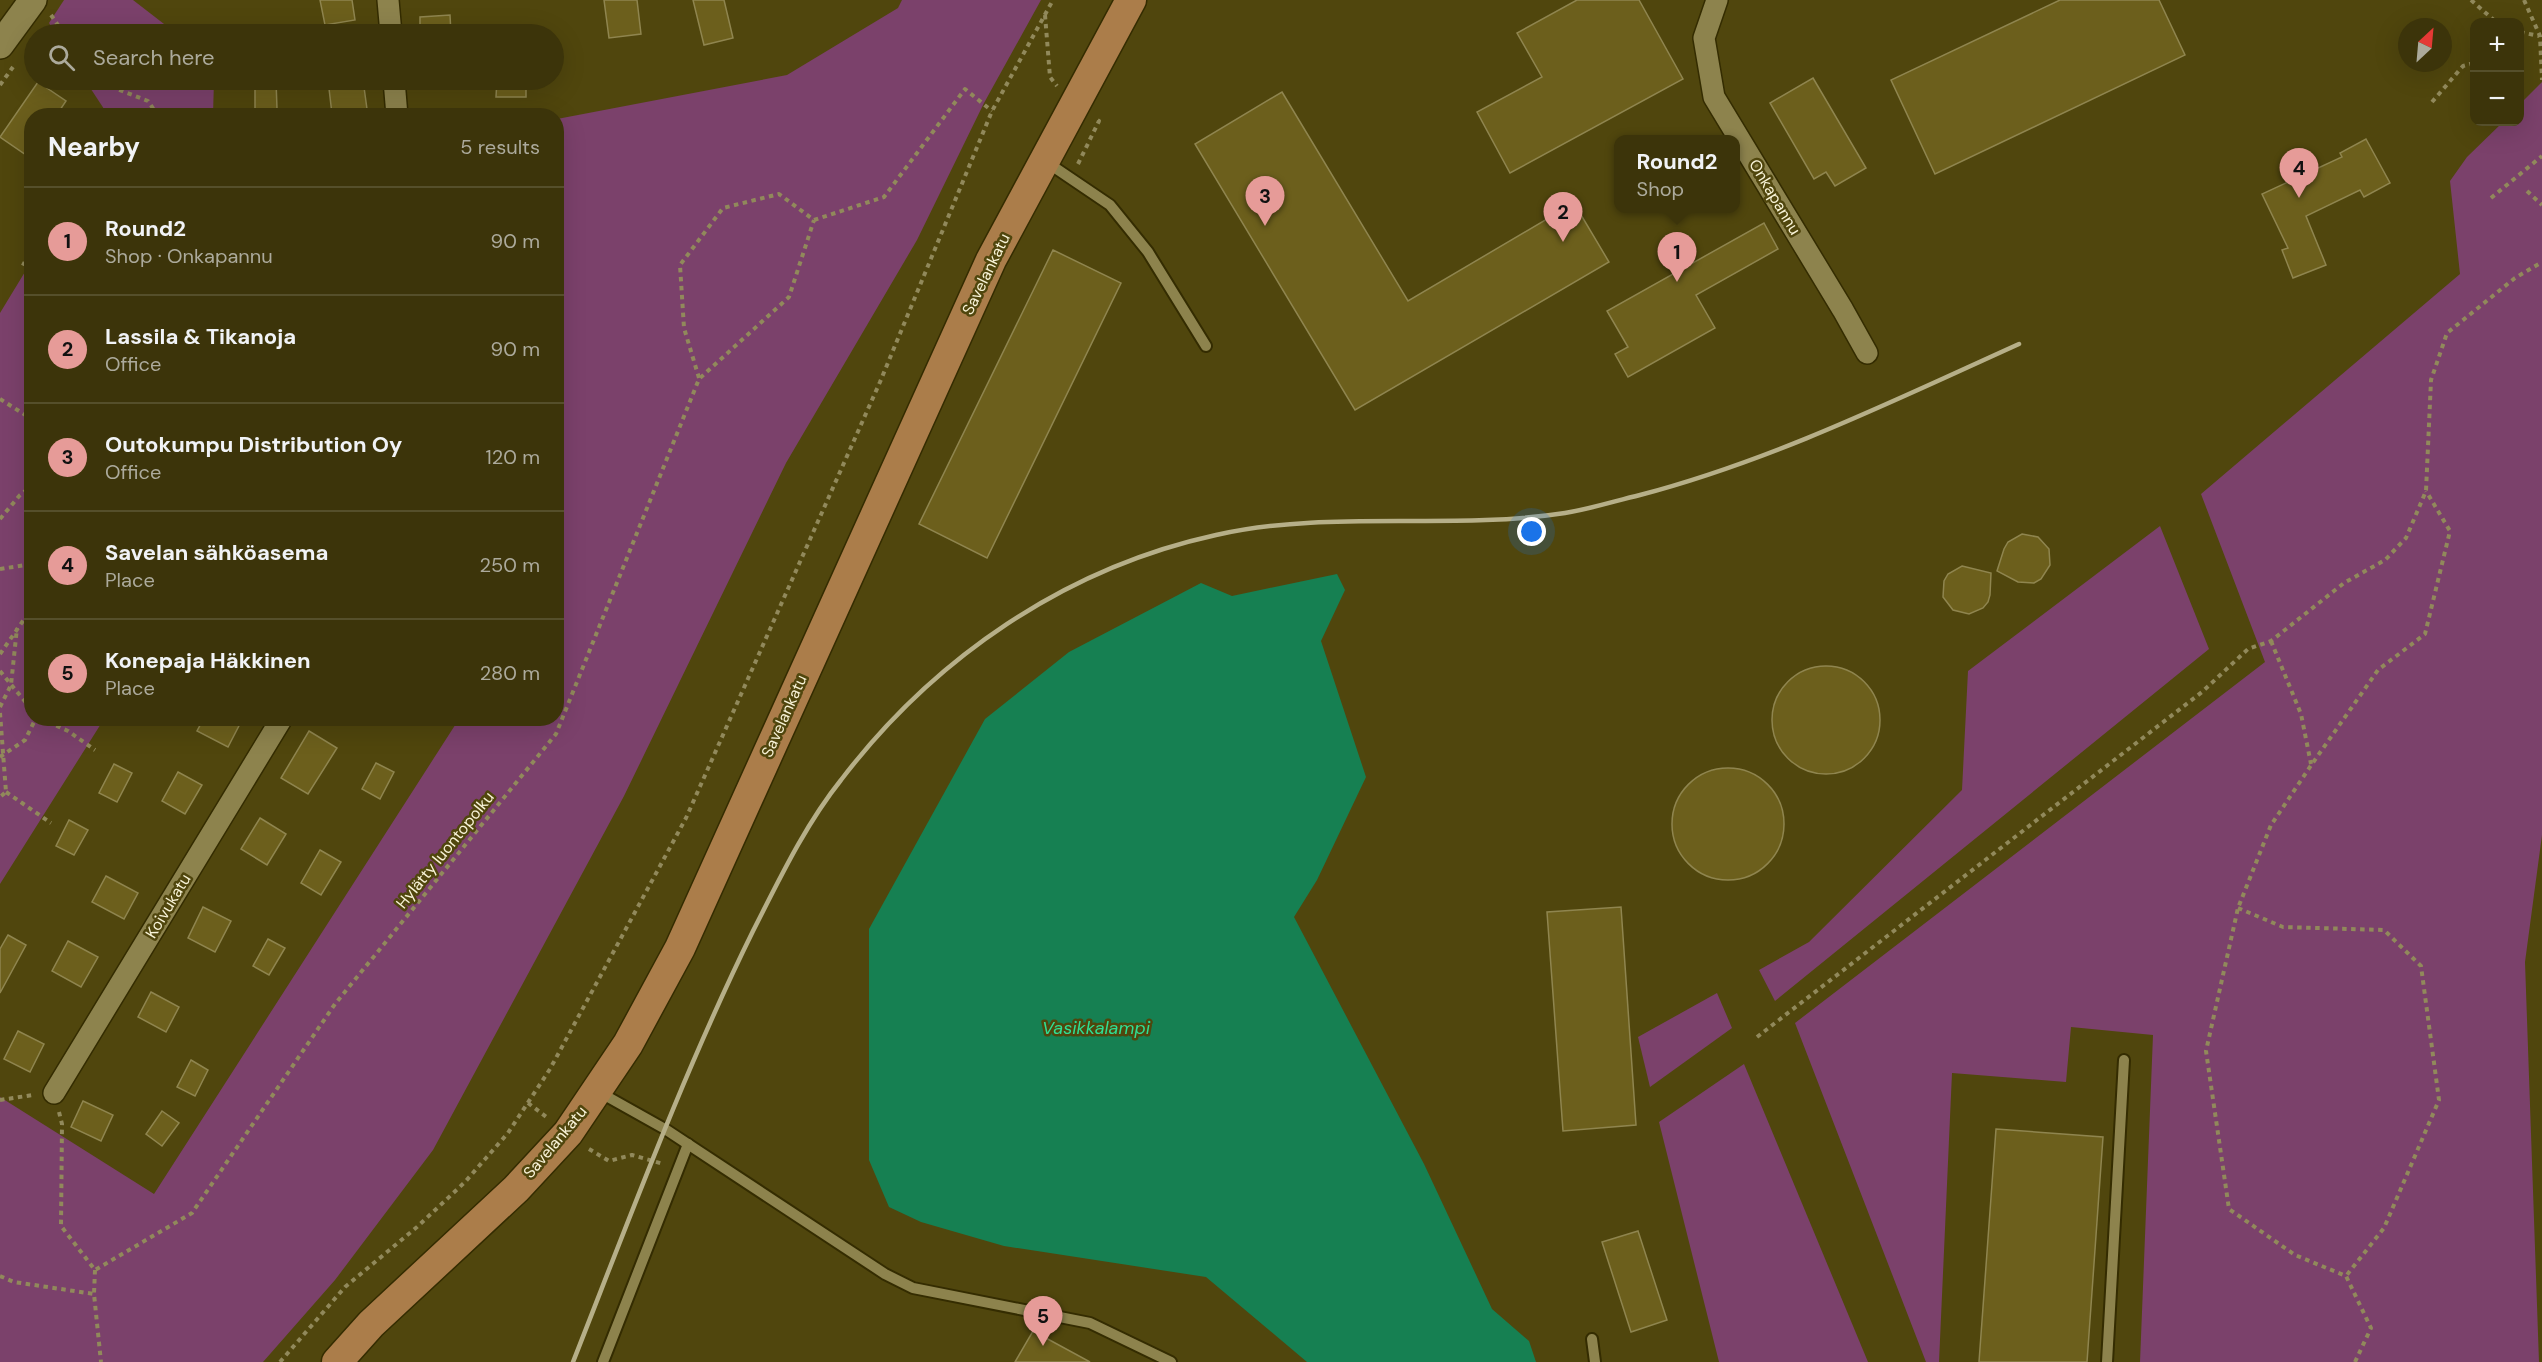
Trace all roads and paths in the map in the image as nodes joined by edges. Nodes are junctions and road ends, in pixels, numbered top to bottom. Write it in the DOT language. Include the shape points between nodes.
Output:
graph roads {
  1 [pos="388,0"];
  2 [pos="1053,0"];
  3 [pos="1131,0"];
  4 [pos="1717,0"];
  5 [pos="2471,0"];
  6 [pos="2524,0"];
  7 [pos="42,7"];
  8 [pos="2491,18"];
  9 [pos="56,24"];
  10 [pos="390,24"];
  11 [pos="2524,33"];
  12 [pos="2541,37"];
  13 [pos="0,45"];
  14 [pos="2470,64"];
  15 [pos="2542,80"];
  16 [pos="120,90"];
  17 [pos="395,90"];
  18 [pos="2432,102"];
  19 [pos="153,108"];
  20 [pos="396,108"];
  21 [pos="992,111"];
  22 [pos="1737,135"];
  23 [pos="1740,140"];
  24 [pos="2542,156"];
  25 [pos="1044,160"];
  26 [pos="2527,191"];
  27 [pos="2491,198"];
  28 [pos="2542,205"];
  29 [pos="814,220"];
  30 [pos="2542,262"];
  31 [pos="1206,346"];
  32 [pos="1867,353"];
  33 [pos="699,379"];
  34 [pos="0,399"];
  35 [pos="24,413"];
  36 [pos="2426,491"];
  37 [pos="24,492"];
  38 [pos="0,519"];
  39 [pos="24,565"];
  40 [pos="0,569"];
  41 [pos="24,619"];
  42 [pos="17,628"];
  43 [pos="2271,641"];
  44 [pos="0,654"];
  45 [pos="0,671"];
  46 [pos="11,685"];
  47 [pos="24,700"];
  48 [pos="0,707"];
  49 [pos="0,713"];
  50 [pos="564,714"];
  51 [pos="32,726"];
  52 [pos="59,726"];
  53 [pos="277,726"];
  54 [pos="559,726"];
  55 [pos="95,750"];
  56 [pos="2,756"];
  57 [pos="2312,764"];
  58 [pos="6,792"];
  59 [pos="0,797"];
  60 [pos="51,823"];
  61 [pos="2238,908"];
  62 [pos="1757,1037"];
  63 [pos="2124,1060"];
  64 [pos="597,1091"];
  65 [pos="54,1093"];
  66 [pos="0,1100"];
  67 [pos="528,1103"];
  68 [pos="568,1133"];
  69 [pos="688,1144"];
  70 [pos="677,1171"];
  71 [pos="95,1270"];
  72 [pos="0,1276"];
  73 [pos="2346,1276"];
  74 [pos="94,1294"];
  75 [pos="1592,1339"];
  76 [pos="101,1362"];
  77 [pos="280,1362"];
  78 [pos="337,1362"];
  79 [pos="603,1362"];
  80 [pos="1171,1362"];
  81 [pos="1595,1362"];
  82 [pos="2107,1362"];
  83 [pos="2355,1362"];
  1 -- 10 [label="street"];
  2 -- 21 [label="path"];
  3 -- 25 [label="main road, Savelankatu"];
  4 -- 22 [label="street, Onkapannu" via="1704,38 1714,97"];
  5 -- 8 [label="path"];
  6 -- 12 [label="path"];
  7 -- 9 [label="path"];
  7 -- 13 [label="street"];
  11 -- 12 [label="path"];
  12 -- 15 [label="path"];
  14 -- 18 [label="path" via="2463,66"];
  16 -- 19 [label="path" via="148,101"];
  17 -- 20 [label="street"];
  21 -- 29 [label="path" via="965,89 884,197"];
  21 -- 67 [label="path" via="880,382 686,818"];
  23 -- 32 [label="street, Onkapannu"];
  24 -- 27 [label="path"];
  25 -- 31 [label="lane" via="1110,205 1148,252"];
  25 -- 64 [label="main road, Savelankatu" via="986,270 680,948 628,1044"];
  26 -- 28 [label="path"];
  29 -- 33 [label="path, Hylätty luontopolku" via="789,297"];
  29 -- 33 [label="path" via="779,194 723,208 680,265 684,328"];
  30 -- 36 [label="path" via="2515,278 2447,333 2431,381"];
  33 -- 50 [label="path, Hylätty luontopolku"];
  34 -- 35 [label="path"];
  36 -- 43 [label="path" via="2406,538 2385,560 2344,583"];
  36 -- 57 [label="path" via="2450,531 2425,634 2378,670"];
  37 -- 38 [label="path"];
  39 -- 40 [label="path"];
  41 -- 42 [label="path"];
  42 -- 44 [label="path"];
  42 -- 46 [label="path"];
  43 -- 57 [label="path" via="2301,714"];
  43 -- 62 [label="path" via="2248,649 2202,692"];
  45 -- 46 [label="path"];
  46 -- 47 [label="path"];
  46 -- 48 [label="path"];
  49 -- 56 [label="path"];
  51 -- 56 [label="path" via="25,740"];
  52 -- 55 [label="path"];
  53 -- 65 [label="street, Koivukatu"];
  54 -- 71 [label="path, Hylätty luontopolku" via="335,1004 192,1213"];
  56 -- 58 [label="path"];
  57 -- 61 [label="path" via="2271,825"];
  58 -- 59 [label="path"];
  58 -- 60 [label="path"];
  61 -- 73 [label="path" via="2206,1051 2229,1209 2295,1255"];
  61 -- 73 [label="path" via="2283,927 2384,930 2421,966 2439,1100 2384,1228"];
  63 -- 82 [label="lane"];
  64 -- 68 [label="main road, Savelankatu"];
  64 -- 69 [label="lane"];
  65 -- 66 [label="path"];
  65 -- 71 [label="path" via="62,1124 61,1226"];
  67 -- 68 [label="path"];
  67 -- 77 [label="path" via="508,1133 465,1182 345,1287"];
  68 -- 70 [label="path" via="609,1161 632,1155"];
  68 -- 78 [label="main road, Savelankatu" via="516,1189 371,1324"];
  69 -- 70 [label="lane"];
  69 -- 80 [label="lane" via="885,1274 913,1288 1090,1323"];
  70 -- 79 [label="lane"];
  71 -- 74 [label="path"];
  72 -- 74 [label="path" via="14,1282"];
  73 -- 83 [label="path" via="2371,1328"];
  74 -- 76 [label="path"];
  75 -- 81 [label="lane"];
}
